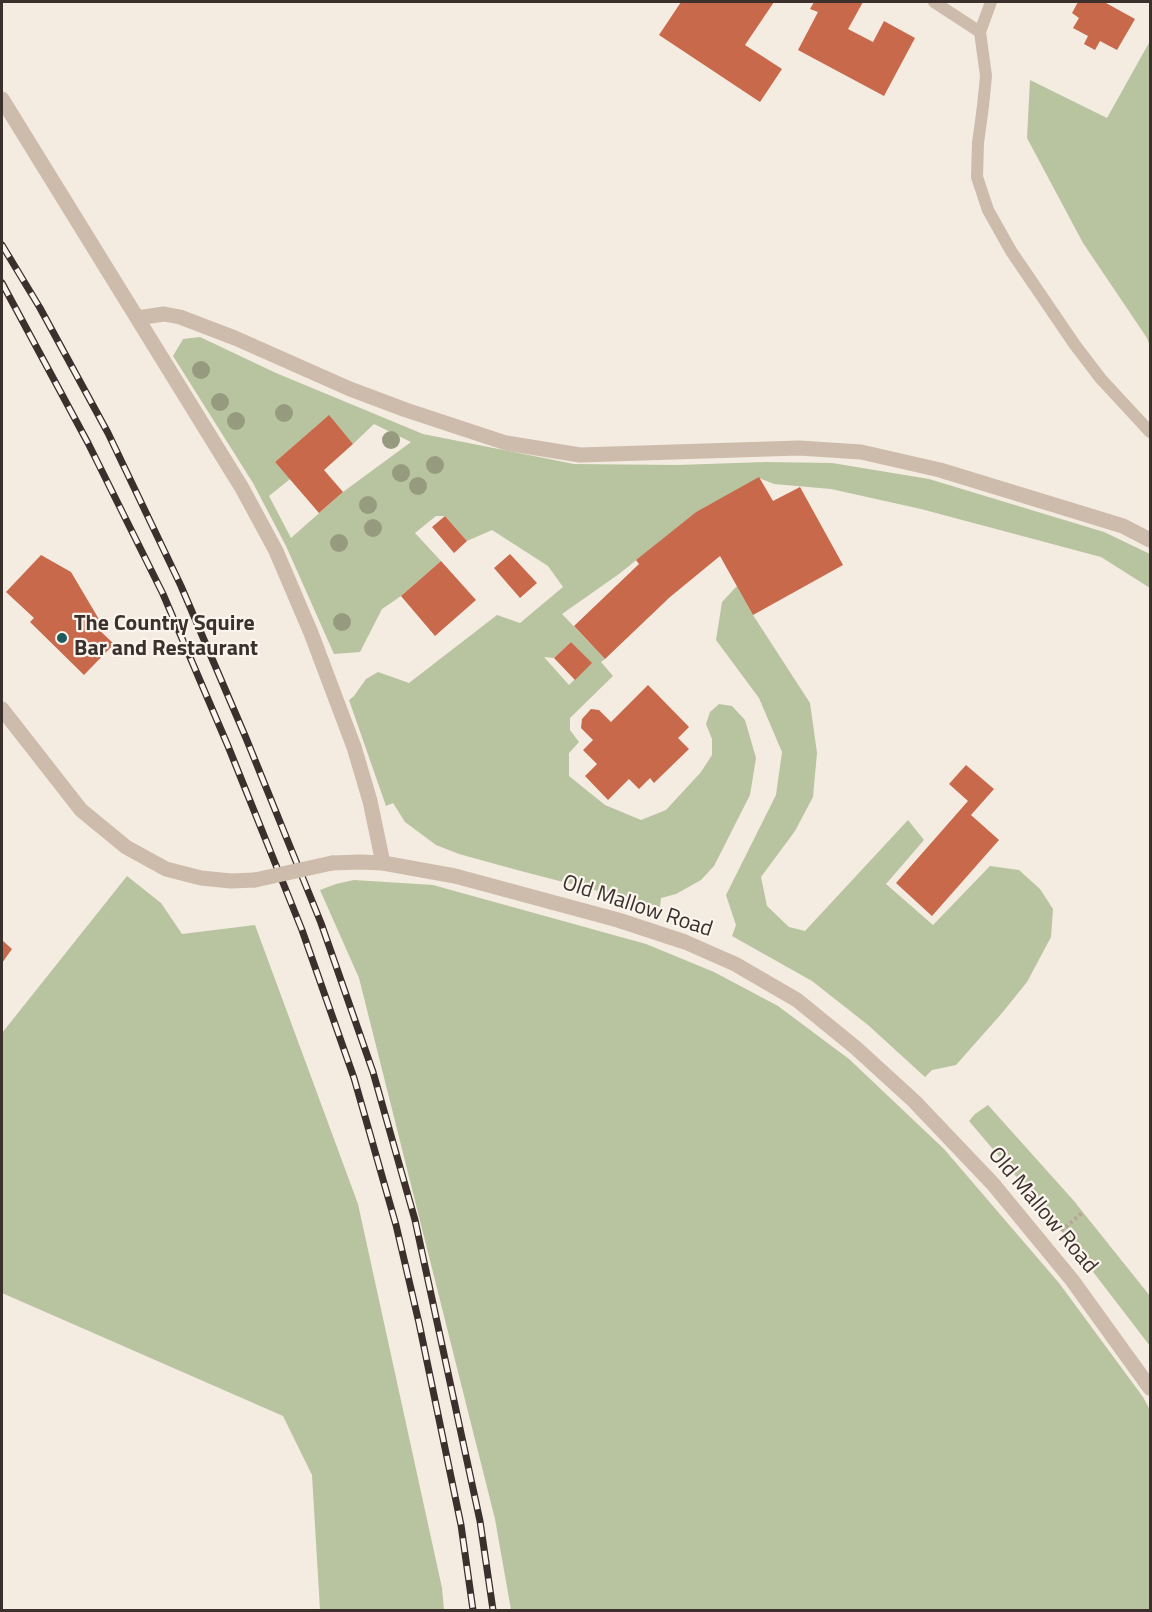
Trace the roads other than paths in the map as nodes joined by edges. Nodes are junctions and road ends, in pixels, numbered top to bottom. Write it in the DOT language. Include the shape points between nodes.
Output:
graph roads {
  1 [pos="934,2"];
  2 [pos="991,2"];
  3 [pos="980,32"];
  4 [pos="2,99"];
  5 [pos="137,318"];
  6 [pos="1150,432"];
  7 [pos="1150,540"];
  8 [pos="2,709"];
  9 [pos="383,863"];
  10 [pos="1150,1388"];
  1 -- 3 [label="lane"];
  2 -- 3 [label="lane"];
  3 -- 6 [label="lane" via="986,76 977,177 988,210 1075,345"];
  4 -- 5 [label="street"];
  5 -- 7 [label="street" via="164,314 180,317 350,389 506,443 580,455 799,448 861,452 940,470 1123,526"];
  5 -- 9 [label="street" via="276,550 354,747"];
  8 -- 9 [label="street, Old Mallow Road, bridge" via="81,810 126,847 166,869 231,881 255,880 332,863"];
  9 -- 10 [label="street, Old Mallow Road" via="455,876 685,942 735,964 797,1000 914,1101 993,1184 1072,1280"];
}
